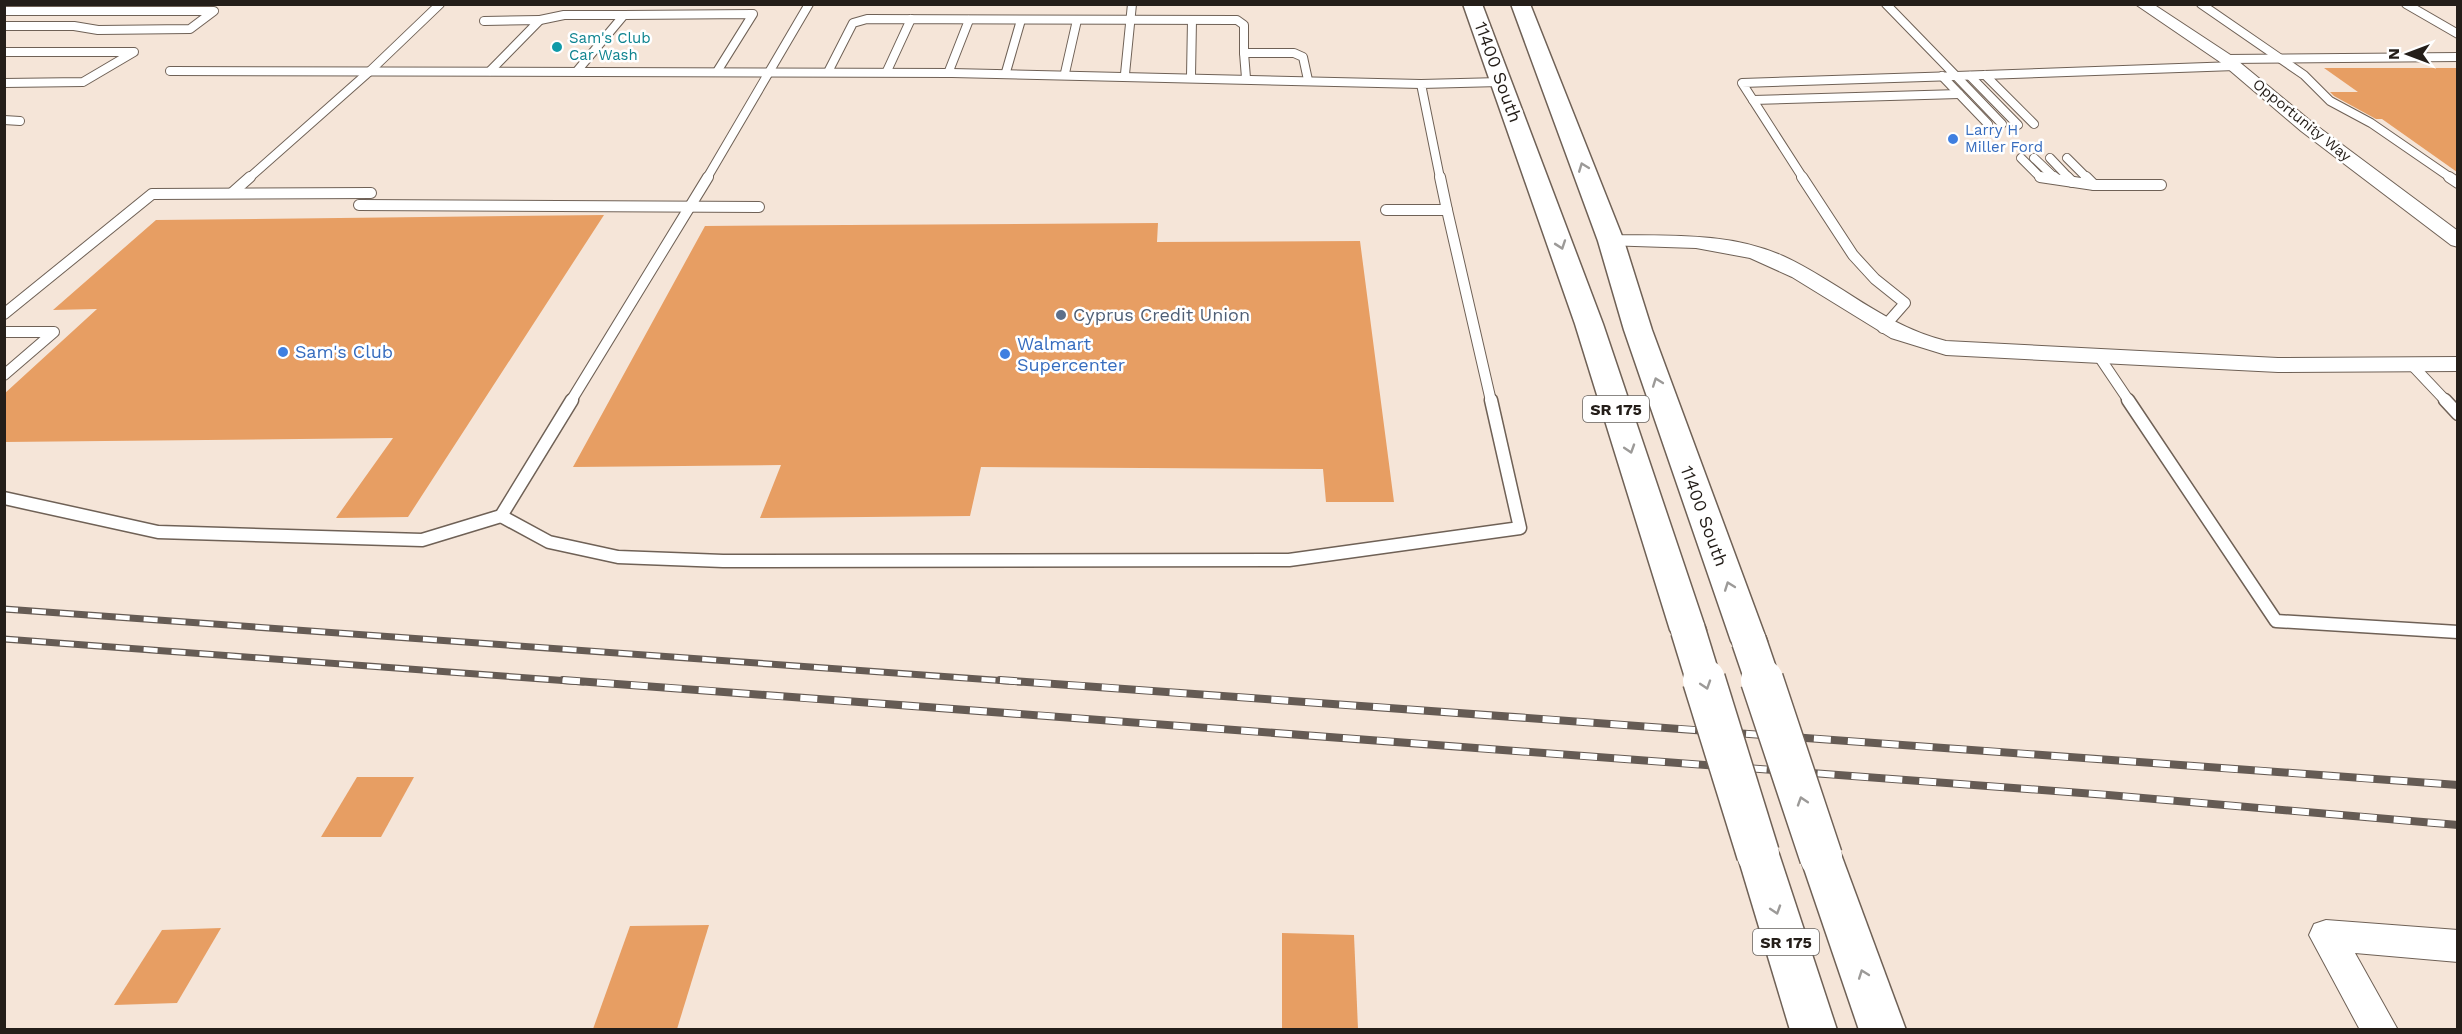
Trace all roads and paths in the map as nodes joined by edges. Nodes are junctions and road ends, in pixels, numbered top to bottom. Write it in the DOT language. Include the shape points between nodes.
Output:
graph roads {
  1 [pos="17,4"];
  2 [pos="440,4"];
  3 [pos="809,4"];
  4 [pos="1132,4"];
  5 [pos="1472,4"];
  6 [pos="1520,4"];
  7 [pos="1886,4"];
  8 [pos="2142,4"];
  9 [pos="2201,4"];
  10 [pos="2406,4"];
  11 [pos="5,12"];
  12 [pos="624,15"];
  13 [pos="911,19"];
  14 [pos="540,20"];
  15 [pos="969,20"];
  16 [pos="1021,20"];
  17 [pos="1077,20"];
  18 [pos="1130,20"];
  19 [pos="1192,20"];
  20 [pos="484,21"];
  21 [pos="4,26"];
  22 [pos="2457,34"];
  23 [pos="4,52"];
  24 [pos="1244,53"];
  25 [pos="2276,57"];
  26 [pos="2457,57"];
  27 [pos="2231,63"];
  28 [pos="577,70"];
  29 [pos="718,70"];
  30 [pos="769,70"];
  31 [pos="829,70"];
  32 [pos="170,71"];
  33 [pos="370,71"];
  34 [pos="490,71"];
  35 [pos="887,71"];
  36 [pos="948,72"];
  37 [pos="1006,72"];
  38 [pos="1065,73"];
  39 [pos="1125,74"];
  40 [pos="1985,75"];
  41 [pos="1191,76"];
  42 [pos="1942,76"];
  43 [pos="1956,76"];
  44 [pos="1970,76"];
  45 [pos="1246,78"];
  46 [pos="1308,80"];
  47 [pos="4,82"];
  48 [pos="1500,82"];
  49 [pos="1421,84"];
  50 [pos="1959,94"];
  51 [pos="1753,100"];
  52 [pos="4,120"];
  53 [pos="20,121"];
  54 [pos="1988,124"];
  55 [pos="2002,124"];
  56 [pos="2034,124"];
  57 [pos="2018,125"];
  58 [pos="2021,158"];
  59 [pos="2034,158"];
  60 [pos="2050,158"];
  61 [pos="2067,158"];
  62 [pos="2056,179"];
  63 [pos="2456,181"];
  64 [pos="2072,182"];
  65 [pos="2094,185"];
  66 [pos="2162,186"];
  67 [pos="232,193"];
  68 [pos="691,206"];
  69 [pos="759,207"];
  70 [pos="1386,210"];
  71 [pos="1447,210"];
  72 [pos="2456,238"];
  73 [pos="1611,241"];
  74 [pos="4,314"];
  75 [pos="1883,328"];
  76 [pos="4,332"];
  77 [pos="2098,354"];
  78 [pos="2411,364"];
  79 [pos="2457,364"];
  80 [pos="4,375"];
  81 [pos="2457,414"];
  82 [pos="4,498"];
  83 [pos="501,516"];
  84 [pos="2457,632"];
  85 [pos="2457,946"];
  86 [pos="1814,1029"];
  87 [pos="1883,1029"];
  88 [pos="2380,1029"];
  1 -- 11 [label="lane"];
  2 -- 33 [label="lane"];
  3 -- 30 [label="lane"];
  4 -- 18 [label="lane"];
  5 -- 48 [label="main road, 11400 South / SR 175"];
  73 -- 6 [label="main road, 11400 South / SR 175, one-way"];
  7 -- 43 [label="lane"];
  8 -- 27 [label="street, Opportunity Way"];
  9 -- 25 [label="lane"];
  10 -- 22 [label="lane"];
  11 -- 21 [label="lane" via="214,10 190,29"];
  12 -- 14 [label="lane" via="564,15"];
  12 -- 28 [label="lane"];
  12 -- 29 [label="lane" via="753,14"];
  13 -- 15 [label="lane"];
  13 -- 31 [label="lane" via="867,19 853,23"];
  13 -- 35 [label="lane"];
  14 -- 20 [label="lane"];
  14 -- 34 [label="lane"];
  15 -- 16 [label="lane"];
  15 -- 36 [label="lane"];
  16 -- 17 [label="lane"];
  16 -- 37 [label="lane"];
  17 -- 18 [label="lane"];
  17 -- 38 [label="lane"];
  18 -- 19 [label="lane"];
  18 -- 39 [label="lane"];
  19 -- 24 [label="lane" via="1243,22"];
  19 -- 41 [label="lane"];
  23 -- 47 [label="lane" via="134,52 83,82"];
  24 -- 45 [label="lane"];
  24 -- 46 [label="lane" via="1294,53 1302,57"];
  25 -- 26 [label="lane"];
  25 -- 27 [label="lane"];
  25 -- 63 [label="lane" via="2304,75 2330,101 2371,123"];
  27 -- 40 [label="lane"];
  27 -- 72 [label="street, Opportunity Way" via="2307,127"];
  28 -- 29 [label="lane"];
  28 -- 34 [label="lane"];
  29 -- 30 [label="lane"];
  30 -- 31 [label="lane"];
  30 -- 68 [label="lane"];
  31 -- 35 [label="lane"];
  32 -- 33 [label="lane"];
  33 -- 34 [label="lane"];
  33 -- 67 [label="lane"];
  35 -- 36 [label="lane"];
  36 -- 37 [label="lane"];
  37 -- 38 [label="lane"];
  38 -- 39 [label="lane"];
  39 -- 41 [label="lane"];
  40 -- 44 [label="lane"];
  40 -- 56 [label="lane"];
  41 -- 45 [label="lane"];
  42 -- 43 [label="lane"];
  42 -- 50 [label="lane"];
  42 -- 51 [label="lane" via="1742,83"];
  43 -- 44 [label="lane"];
  43 -- 55 [label="lane"];
  44 -- 57 [label="lane"];
  45 -- 46 [label="lane"];
  46 -- 49 [label="lane"];
  48 -- 49 [label="lane"];
  48 -- 86 [label="main road, 11400 South / SR 175, one-way, bridge" via="1589,324"];
  49 -- 71 [label="lane"];
  50 -- 51 [label="lane"];
  50 -- 54 [label="lane"];
  51 -- 75 [label="lane" via="1853,255 1905,303"];
  52 -- 53 [label="lane"];
  58 -- 62 [label="lane" via="2040,177"];
  59 -- 62 [label="lane"];
  60 -- 64 [label="lane"];
  61 -- 65 [label="lane"];
  62 -- 64 [label="lane"];
  64 -- 65 [label="lane"];
  65 -- 66 [label="lane"];
  67 -- 68 [label="lane" via="371,193 359,205"];
  67 -- 74 [label="lane" via="152,194"];
  68 -- 69 [label="lane"];
  68 -- 83 [label="lane"];
  70 -- 71 [label="lane"];
  71 -- 83 [label="lane" via="1520,528 1289,560 723,561 618,557 549,542"];
  73 -- 75 [label="street" via="1695,242 1749,251 1802,274"];
  87 -- 73 [label="main road, 11400 South / SR 175, one-way, bridge" via="1638,330"];
  75 -- 77 [label="street" via="1946,348"];
  76 -- 80 [label="lane" via="54,332"];
  77 -- 78 [label="street" via="2278,365"];
  77 -- 84 [label="lane" via="2276,621"];
  78 -- 79 [label="street"];
  78 -- 81 [label="lane"];
  82 -- 83 [label="lane" via="158,532 422,540"];
  85 -- 88 [label="street" via="2326,935"];
}
